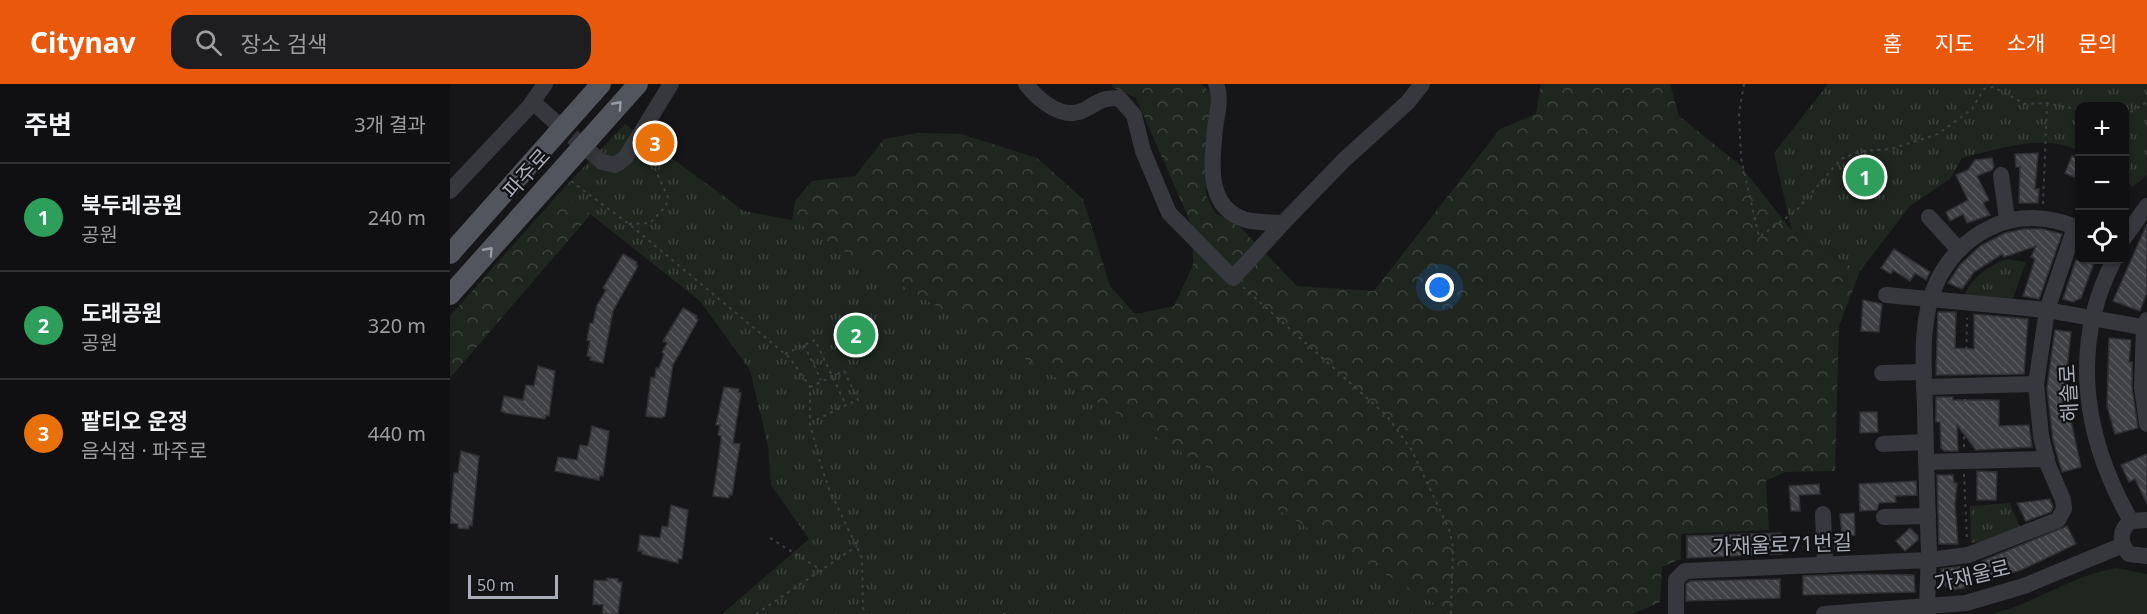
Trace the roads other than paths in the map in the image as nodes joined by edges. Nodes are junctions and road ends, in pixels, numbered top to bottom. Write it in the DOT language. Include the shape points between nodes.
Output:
graph roads {
  1 [pos="545,84"];
  2 [pos="602,84"];
  3 [pos="638,84"];
  4 [pos="671,84"];
  5 [pos="1026,84"];
  6 [pos="1216,84"];
  7 [pos="1421,84"];
  8 [pos="533,102"];
  9 [pos="554,121"];
  10 [pos="602,162"];
  11 [pos="2001,175"];
  12 [pos="450,191"];
  13 [pos="496,201"];
  14 [pos="2147,206"];
  15 [pos="1929,217"];
  16 [pos="2007,219"];
  17 [pos="1283,223"];
  18 [pos="2075,223"];
  19 [pos="2075,229"];
  20 [pos="2129,231"];
  21 [pos="450,239"];
  22 [pos="1959,250"];
  23 [pos="450,254"];
  24 [pos="2113,264"];
  25 [pos="450,295"];
  26 [pos="1886,295"];
  27 [pos="1930,300"];
  28 [pos="2048,310"];
  29 [pos="2092,319"];
  30 [pos="2146,325"];
  31 [pos="1882,374"];
  32 [pos="1924,379"];
  33 [pos="2036,384"];
  34 [pos="2147,424"];
  35 [pos="1925,442"];
  36 [pos="1882,444"];
  37 [pos="2047,459"];
  38 [pos="1926,462"];
  39 [pos="1823,514"];
  40 [pos="1928,516"];
  41 [pos="1884,517"];
  42 [pos="2139,520"];
  43 [pos="2123,545"];
  44 [pos="2147,556"];
  45 [pos="1929,560"];
  46 [pos="1825,565"];
  47 [pos="1928,611"];
  48 [pos="1676,614"];
  49 [pos="1824,614"];
  1 -- 8 [label="street"];
  2 -- 13 [label="main road, 파주로"];
  25 -- 3 [label="main road, 파주로, one-way"];
  4 -- 10 [label="street" via="626,157 615,165"];
  5 -- 17 [label="street" via="1048,106 1066,113 1082,112 1102,98 1119,98 1134,115 1143,152 1169,213 1233,278"];
  6 -- 17 [label="street" via="1221,96 1213,188 1225,209 1246,220"];
  7 -- 17 [label="street" via="1408,102"];
  8 -- 9 [label="street"];
  8 -- 12 [label="street"];
  11 -- 16 [label="street"];
  13 -- 21 [label="main road" via="471,215"];
  13 -- 23 [label="main road, 파주로"];
  14 -- 20 [label="street"];
  15 -- 22 [label="street"];
  16 -- 18 [label="street, 가재울로71번길"];
  16 -- 22 [label="street, 가재울로71번길" via="1979,232"];
  19 -- 28 [label="street, 가재울로71번길"];
  22 -- 27 [label="street, 가재울로71번길"];
  24 -- 29 [label="street, 해솔로"];
  26 -- 27 [label="street"];
  27 -- 28 [label="street"];
  27 -- 32 [label="street, 가재울로71번길"];
  28 -- 29 [label="street"];
  28 -- 33 [label="street, 가재울로71번길"];
  29 -- 30 [label="street"];
  29 -- 42 [label="street, 해솔로" via="2087,374 2089,416 2104,470"];
  30 -- 34 [label="street" via="2142,387"];
  31 -- 32 [label="street"];
  32 -- 33 [label="street" via="1965,386"];
  32 -- 35 [label="street, 가재울로71번길"];
  33 -- 37 [label="street, 가재울로71번길"];
  35 -- 36 [label="street"];
  35 -- 38 [label="street, 가재울로71번길"];
  37 -- 38 [label="street"];
  37 -- 45 [label="street, 가재울로71번길" via="2063,500 2064,509 2058,520 1968,555"];
  38 -- 40 [label="street, 가재울로71번길"];
  39 -- 46 [label="street"];
  40 -- 41 [label="street"];
  40 -- 45 [label="street, 가재울로71번길"];
  42 -- 43 [label="street" via="2122,530"];
  43 -- 44 [label="street" via="2129,554"];
  43 -- 47 [label="street, 가재울로" via="2024,586"];
  45 -- 46 [label="street, 가재울로71번길"];
  45 -- 47 [label="street, 가재울로71번길"];
  46 -- 48 [label="street, 가재울로71번길" via="1685,571 1676,580"];
  47 -- 49 [label="street, 가재울로"];
}
